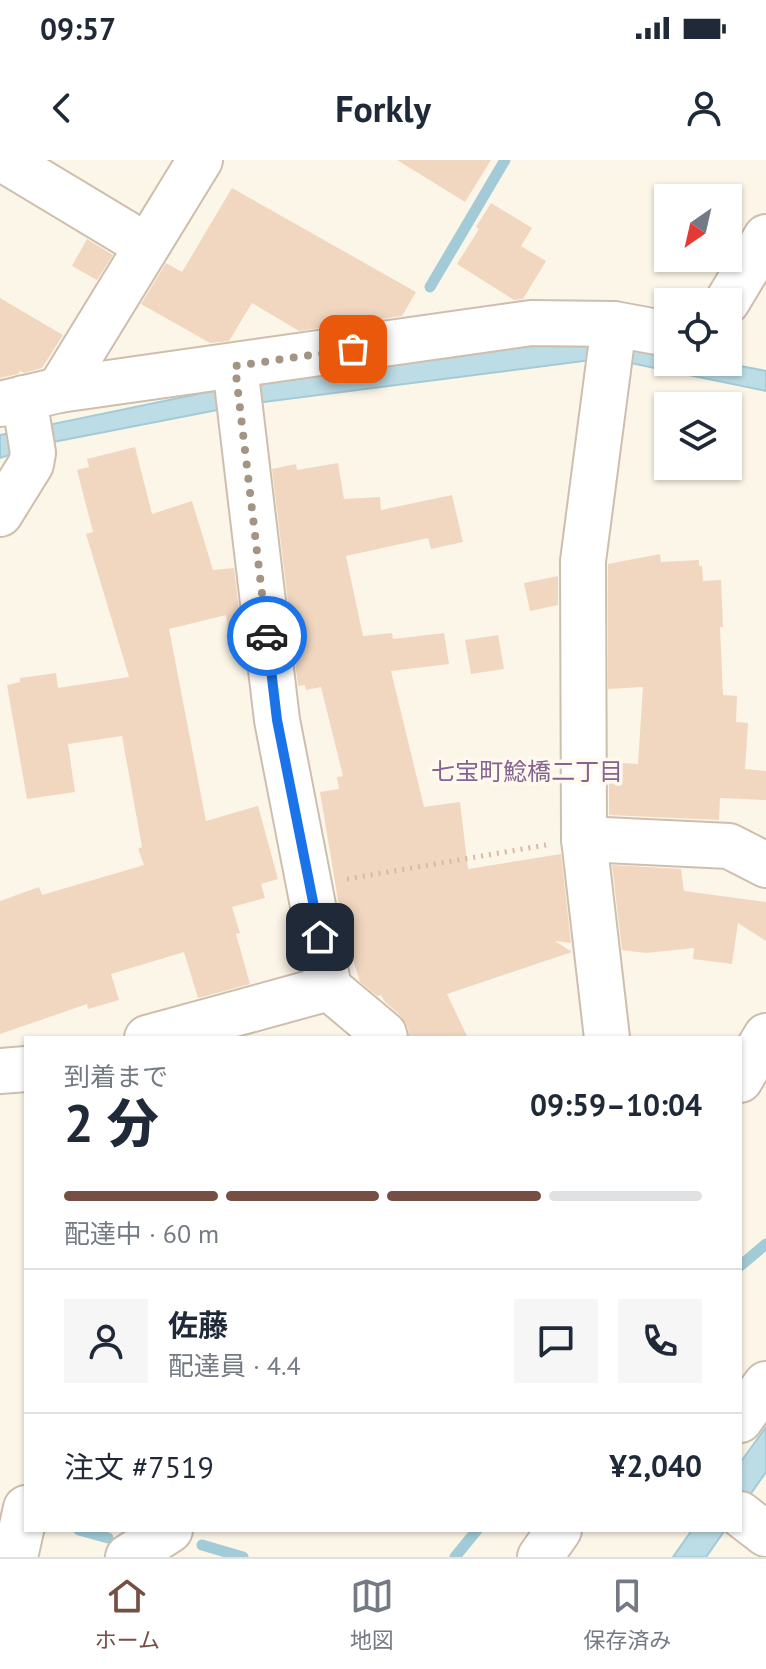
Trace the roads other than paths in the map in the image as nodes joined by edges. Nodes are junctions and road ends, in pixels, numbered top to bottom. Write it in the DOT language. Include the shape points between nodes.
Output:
graph roads {
  1 [pos="4,160"];
  2 [pos="200,160"];
  3 [pos="766,237"];
  4 [pos="147,246"];
  5 [pos="735,288"];
  6 [pos="654,336"];
  7 [pos="612,343"];
  8 [pos="237,386"];
  9 [pos="29,414"];
  10 [pos="0,514"];
  11 [pos="584,839"];
  12 [pos="766,865"];
  13 [pos="329,988"];
  14 [pos="154,1036"];
  15 [pos="384,1036"];
  16 [pos="607,1036"];
  17 [pos="766,1036"];
  18 [pos="24,1069"];
  19 [pos="0,1071"];
  20 [pos="742,1077"];
  21 [pos="766,1384"];
  22 [pos="742,1417"];
  23 [pos="742,1516"];
  24 [pos="24,1517"];
  25 [pos="558,1532"];
  26 [pos="766,1534"];
  27 [pos="15,1557"];
  28 [pos="540,1557"];
  1 -- 4 [label="street"];
  2 -- 4 [label="street"];
  3 -- 5 [label="street"];
  4 -- 9 [label="street"];
  6 -- 7 [label="street"];
  7 -- 8 [label="street" via="531,323"];
  7 -- 11 [label="street" via="583,561"];
  8 -- 9 [label="street"];
  8 -- 13 [label="street" via="277,720"];
  9 -- 10 [label="street" via="31,464"];
  11 -- 12 [label="street" via="729,846"];
  11 -- 16 [label="street"];
  13 -- 14 [label="street"];
  13 -- 15 [label="street"];
  17 -- 20 [label="street"];
  18 -- 19 [label="street"];
  21 -- 22 [label="street"];
  23 -- 26 [label="street"];
  24 -- 27 [label="street"];
  25 -- 28 [label="street"];
}
